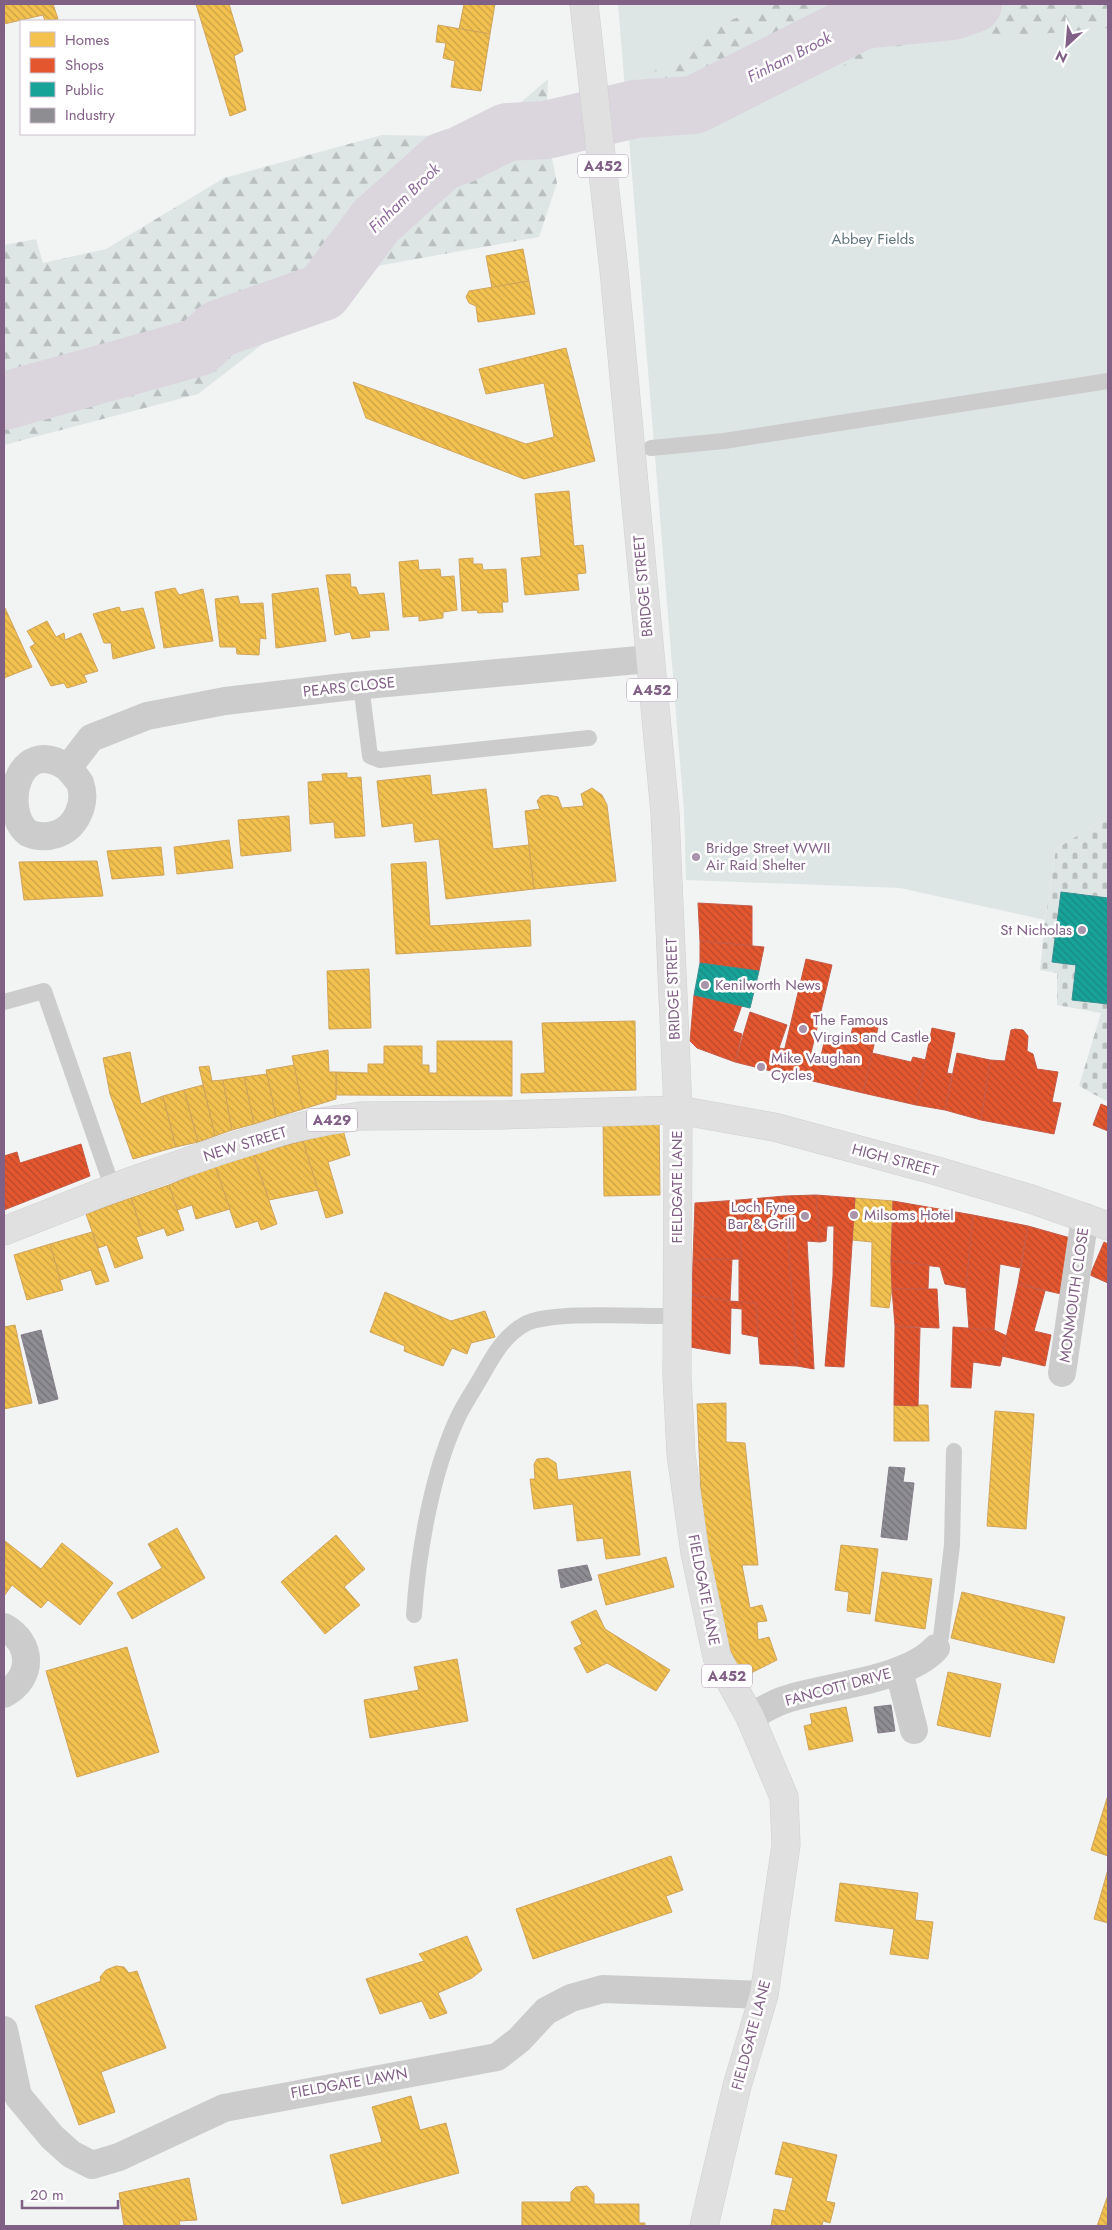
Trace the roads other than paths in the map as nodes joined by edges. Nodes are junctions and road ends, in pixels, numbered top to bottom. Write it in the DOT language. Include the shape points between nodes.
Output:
graph roads {
  1 [pos="584,4"];
  2 [pos="1108,382"];
  3 [pos="652,448"];
  4 [pos="649,659"];
  5 [pos="361,685"];
  6 [pos="589,738"];
  7 [pos="68,768"];
  8 [pos="4,1002"];
  9 [pos="678,1110"];
  10 [pos="113,1188"];
  11 [pos="1097,1222"];
  12 [pos="4,1231"];
  13 [pos="677,1316"];
  14 [pos="1062,1373"];
  15 [pos="954,1451"];
  16 [pos="414,1615"];
  17 [pos="4,1627"];
  18 [pos="936,1648"];
  19 [pos="899,1671"];
  20 [pos="4,1694"];
  21 [pos="750,1717"];
  22 [pos="914,1730"];
  23 [pos="764,1994"];
  24 [pos="4,2030"];
  25 [pos="704,2226"];
  1 -- 4 [label="main road, BRIDGE STREET / A452" via="614,271"];
  2 -- 3 [label="lane" via="724,441"];
  4 -- 5 [label="street, PEARS CLOSE"];
  4 -- 9 [label="main road, BRIDGE STREET / A452" via="665,813"];
  5 -- 6 [label="lane" via="370,756 380,760"];
  5 -- 7 [label="street, PEARS CLOSE" via="225,701 147,716 91,738"];
  8 -- 10 [label="lane" via="44,991"];
  9 -- 10 [label="main road, NEW STREET / A429" via="362,1116 290,1129"];
  9 -- 11 [label="main road, HIGH STREET" via="774,1127 936,1171"];
  9 -- 13 [label="main road, FIELDGATE LANE / A452"];
  10 -- 12 [label="main road, NEW STREET / A429"];
  11 -- 14 [label="street, MONMOUTH CLOSE"];
  13 -- 16 [label="lane" via="562,1317 526,1324 507,1337 493,1354 459,1416 443,1457 416,1581"];
  13 -- 21 [label="main road, FIELDGATE LANE / A452" via="676,1376 681,1454 696,1553 717,1657"];
  15 -- 18 [label="lane" via="952,1545"];
  17 -- 20 [label="street" via="22,1643 26,1668 21,1680"];
  18 -- 19 [label="street, FANCOTT DRIVE"];
  19 -- 21 [label="street, FANCOTT DRIVE" via="784,1700"];
  19 -- 22 [label="street, FANCOTT DRIVE"];
  21 -- 23 [label="main road, FIELDGATE LANE / A452" via="784,1798 786,1845"];
  23 -- 24 [label="street, FIELDGATE LAWN" via="603,1989 571,1998 546,2011 519,2040 497,2057 224,2108 119,2157 92,2164 71,2154 52,2137 18,2096"];
  23 -- 25 [label="main road, FIELDGATE LANE / A452" via="737,2086"];
}
